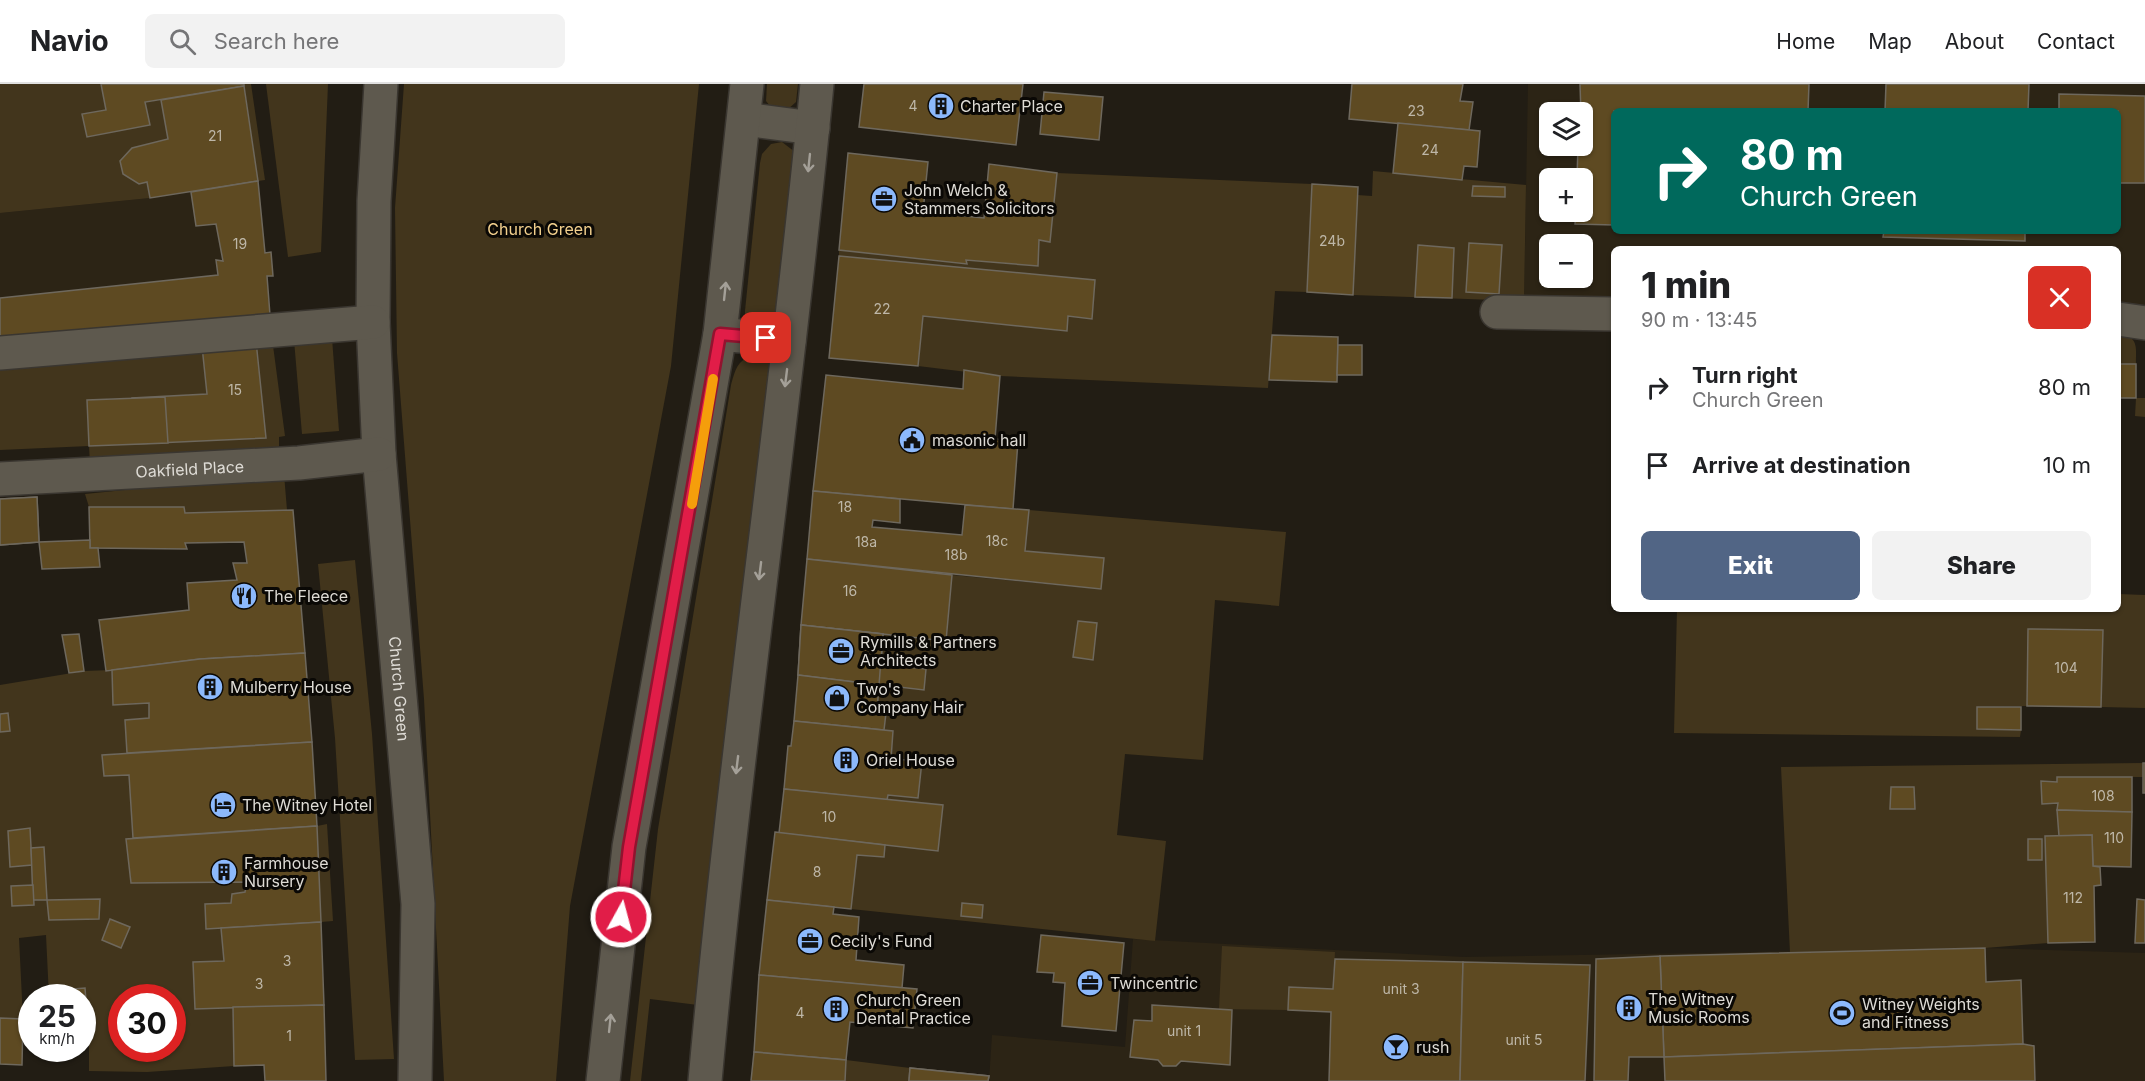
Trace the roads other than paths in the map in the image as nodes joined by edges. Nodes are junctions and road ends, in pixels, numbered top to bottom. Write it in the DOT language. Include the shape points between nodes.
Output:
graph roads {
  1 [pos="381,84"];
  2 [pos="747,84"];
  3 [pos="817,84"];
  4 [pos="744,120"];
  5 [pos="813,128"];
  6 [pos="1497,312"];
  7 [pos="1611,314"];
  8 [pos="2121,319"];
  9 [pos="374,322"];
  10 [pos="2145,323"];
  11 [pos="720,334"];
  12 [pos="789,341"];
  13 [pos="0,353"];
  14 [pos="379,454"];
  15 [pos="0,479"];
  16 [pos="415,1079"];
  17 [pos="603,1081"];
  18 [pos="705,1081"];
  1 -- 9 [label="street, Church Green" via="374,201"];
  2 -- 4 [label="street"];
  3 -- 5 [label="street"];
  4 -- 5 [label="street"];
  11 -- 4 [label="street, one-way"];
  5 -- 12 [label="street, one-way"];
  6 -- 7 [label="street"];
  8 -- 10 [label="street"];
  9 -- 13 [label="street"];
  9 -- 14 [label="street, Church Green"];
  11 -- 12 [label="street"];
  17 -- 11 [label="street, one-way" via="629,847"];
  12 -- 18 [label="street, one-way" via="731,815"];
  14 -- 15 [label="street, Oakfield Place" via="299,463"];
  14 -- 16 [label="street, Church Green" via="418,904"];
}
